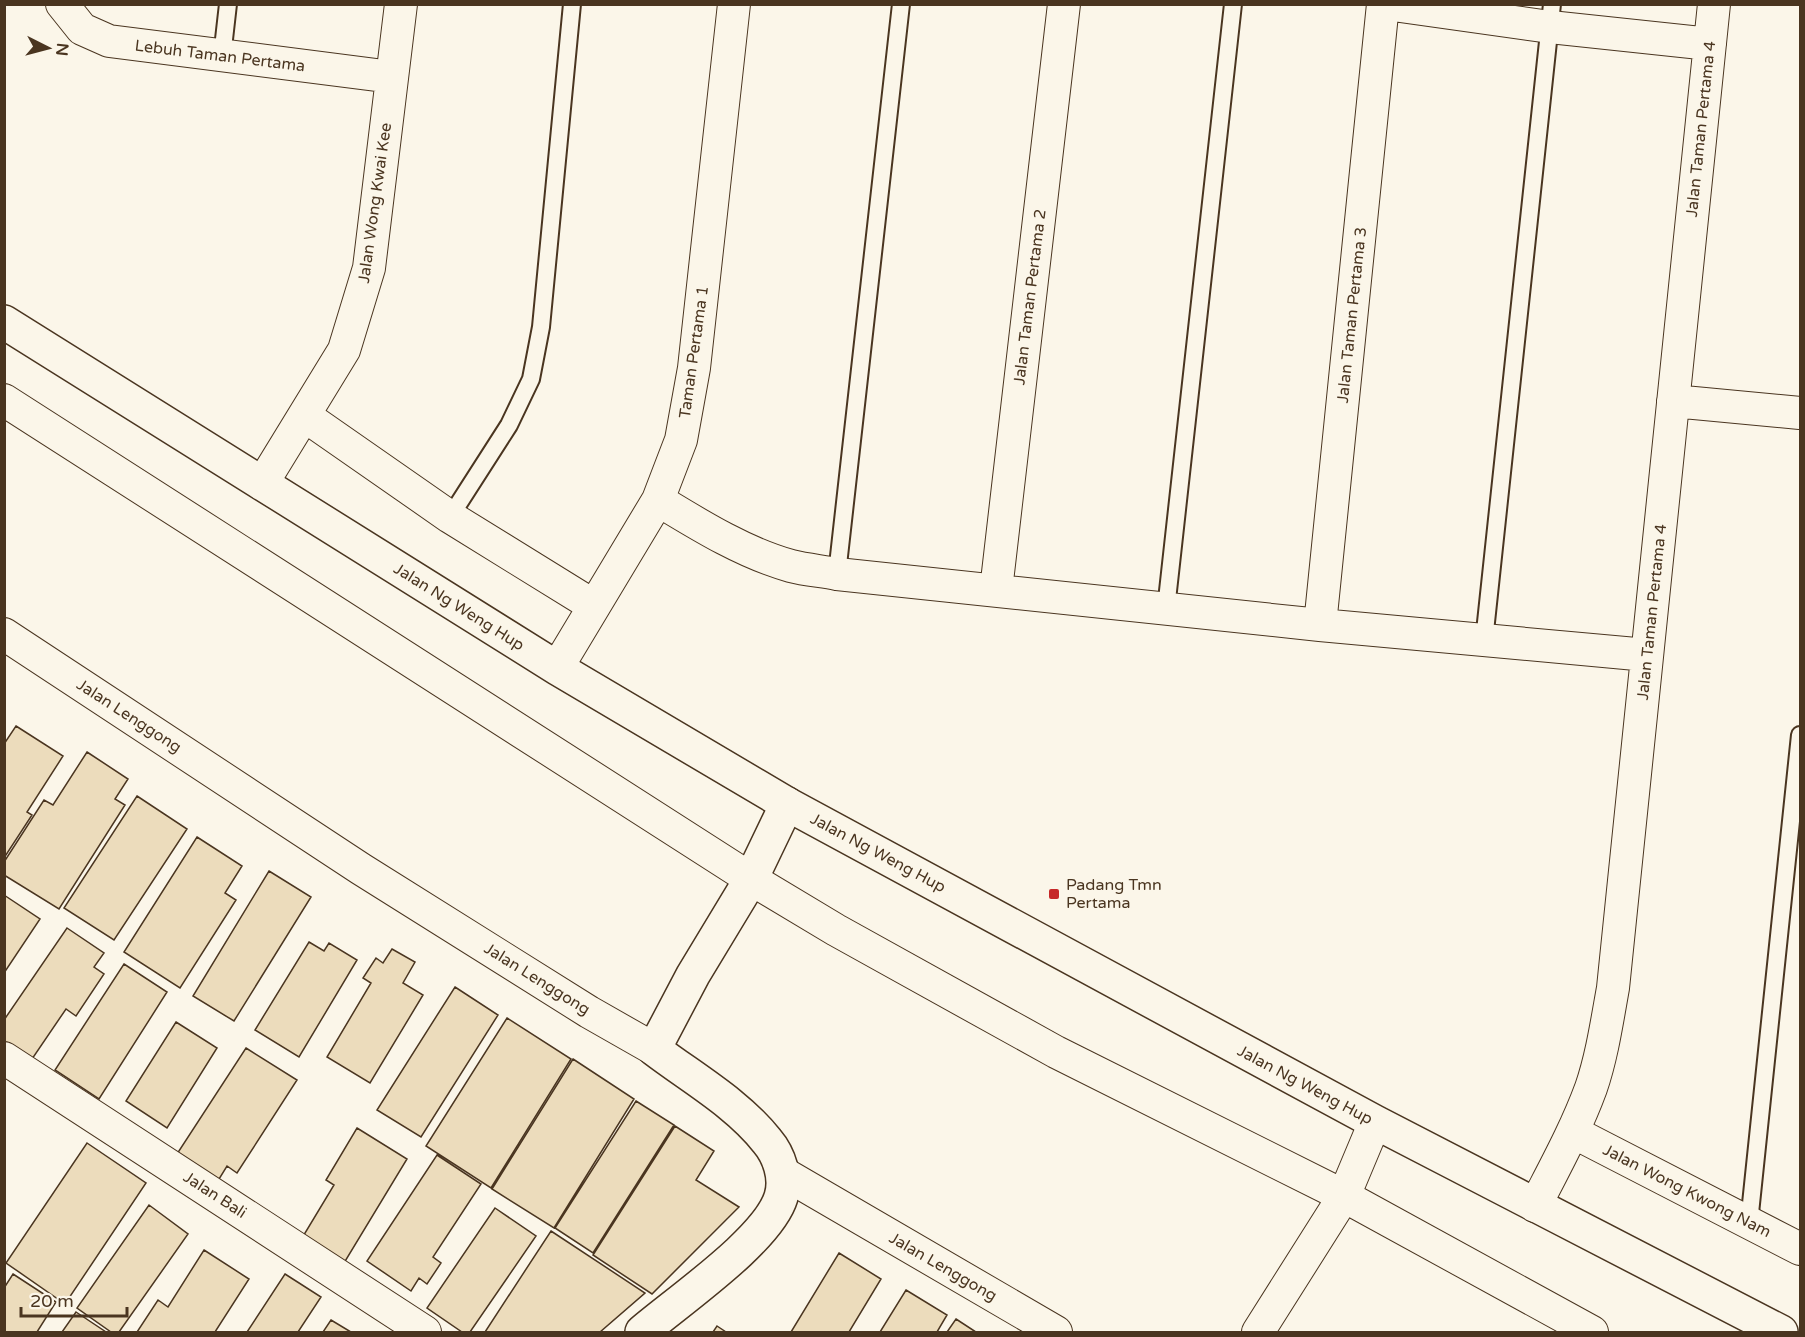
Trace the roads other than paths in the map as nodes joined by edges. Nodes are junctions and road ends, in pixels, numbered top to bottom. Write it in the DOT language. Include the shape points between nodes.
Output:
graph roads {
  1 [pos="63,4"];
  2 [pos="228,4"];
  3 [pos="401,4"];
  4 [pos="572,4"];
  5 [pos="734,4"];
  6 [pos="901,4"];
  7 [pos="1064,4"];
  8 [pos="1233,4"];
  9 [pos="1385,4"];
  10 [pos="1714,4"];
  11 [pos="1551,16"];
  12 [pos="1710,44"];
  13 [pos="222,57"];
  14 [pos="392,77"];
  15 [pos="4,322"];
  16 [pos="4,400"];
  17 [pos="1673,401"];
  18 [pos="1800,413"];
  19 [pos="304,416"];
  20 [pos="262,484"];
  21 [pos="658,500"];
  22 [pos="450,517"];
  23 [pos="837,574"];
  24 [pos="996,590"];
  25 [pos="594,606"];
  26 [pos="1166,609"];
  27 [pos="1320,625"];
  28 [pos="1484,641"];
  29 [pos="9,646"];
  30 [pos="1647,655"];
  31 [pos="557,668"];
  32 [pos="1800,735"];
  33 [pos="788,804"];
  34 [pos="751,879"];
  35 [pos="654,1049"];
  36 [pos="4,1058"];
  37 [pos="1374,1122"];
  38 [pos="1573,1132"];
  39 [pos="783,1173"];
  40 [pos="1344,1196"];
  41 [pos="1535,1206"];
  42 [pos="1749,1223"];
  43 [pos="1800,1249"];
  44 [pos="425,1332"];
  45 [pos="642,1332"];
  46 [pos="1056,1332"];
  47 [pos="1258,1332"];
  48 [pos="1592,1332"];
  49 [pos="1781,1332"];
  1 -- 13 [label="street, Lebuh Taman Pertama" via="82,29 109,41"];
  2 -- 13 [label="lane"];
  3 -- 14 [label="street, Jalan Wong Kwai Kee"];
  4 -- 22 [label="lane" via="541,327 531,379 509,425"];
  5 -- 21 [label="street, Taman Pertama 1" via="694,368 681,440"];
  6 -- 23 [label="lane"];
  7 -- 24 [label="street, Jalan Taman Pertama 2"];
  8 -- 26 [label="lane"];
  9 -- 11 [label="street"];
  9 -- 27 [label="street, Jalan Taman Pertama 3"];
  10 -- 12 [label="street, Jalan Taman Pertama 4"];
  11 -- 12 [label="street"];
  11 -- 28 [label="lane"];
  12 -- 17 [label="street, Jalan Taman Pertama 4"];
  13 -- 14 [label="street, Lebuh Taman Pertama"];
  14 -- 19 [label="street, Jalan Wong Kwai Kee" via="369,268 344,350"];
  15 -- 20 [label="main road, Jalan Ng Weng Hup"];
  16 -- 34 [label="street"];
  17 -- 18 [label="street"];
  17 -- 30 [label="street, Jalan Taman Pertama 4"];
  19 -- 20 [label="street, Jalan Wong Kwai Kee"];
  19 -- 22 [label="street"];
  20 -- 31 [label="main road, Jalan Ng Weng Hup"];
  21 -- 23 [label="street" via="702,527 755,552 791,566"];
  21 -- 25 [label="street, Taman Pertama 1"];
  22 -- 25 [label="street"];
  23 -- 24 [label="street"];
  24 -- 26 [label="street"];
  25 -- 31 [label="street, Taman Pertama 1"];
  26 -- 27 [label="street"];
  27 -- 28 [label="street"];
  28 -- 30 [label="street"];
  29 -- 35 [label="street, Jalan Lenggong" via="579,1006"];
  30 -- 38 [label="street, Jalan Taman Pertama 4" via="1613,988 1602,1048"];
  31 -- 33 [label="main road, Jalan Ng Weng Hup"];
  32 -- 42 [label="lane"];
  33 -- 34 [label="main road"];
  33 -- 37 [label="main road, Jalan Ng Weng Hup"];
  34 -- 35 [label="main road"];
  34 -- 40 [label="street" via="1056,1052"];
  35 -- 39 [label="main road, Jalan Lenggong" via="742,1115 768,1141"];
  36 -- 44 [label="street, Jalan Bali"];
  37 -- 40 [label="street"];
  37 -- 41 [label="main road, Jalan Ng Weng Hup"];
  38 -- 41 [label="street, Jalan Taman Pertama 4"];
  38 -- 42 [label="street, Jalan Wong Kwong Nam"];
  39 -- 45 [label="main road" via="782,1195 772,1216 737,1254"];
  39 -- 46 [label="street, Jalan Lenggong"];
  40 -- 47 [label="street"];
  40 -- 48 [label="street"];
  41 -- 49 [label="main road, Jalan Ng Weng Hup"];
  42 -- 43 [label="street, Jalan Wong Kwong Nam"];
}
